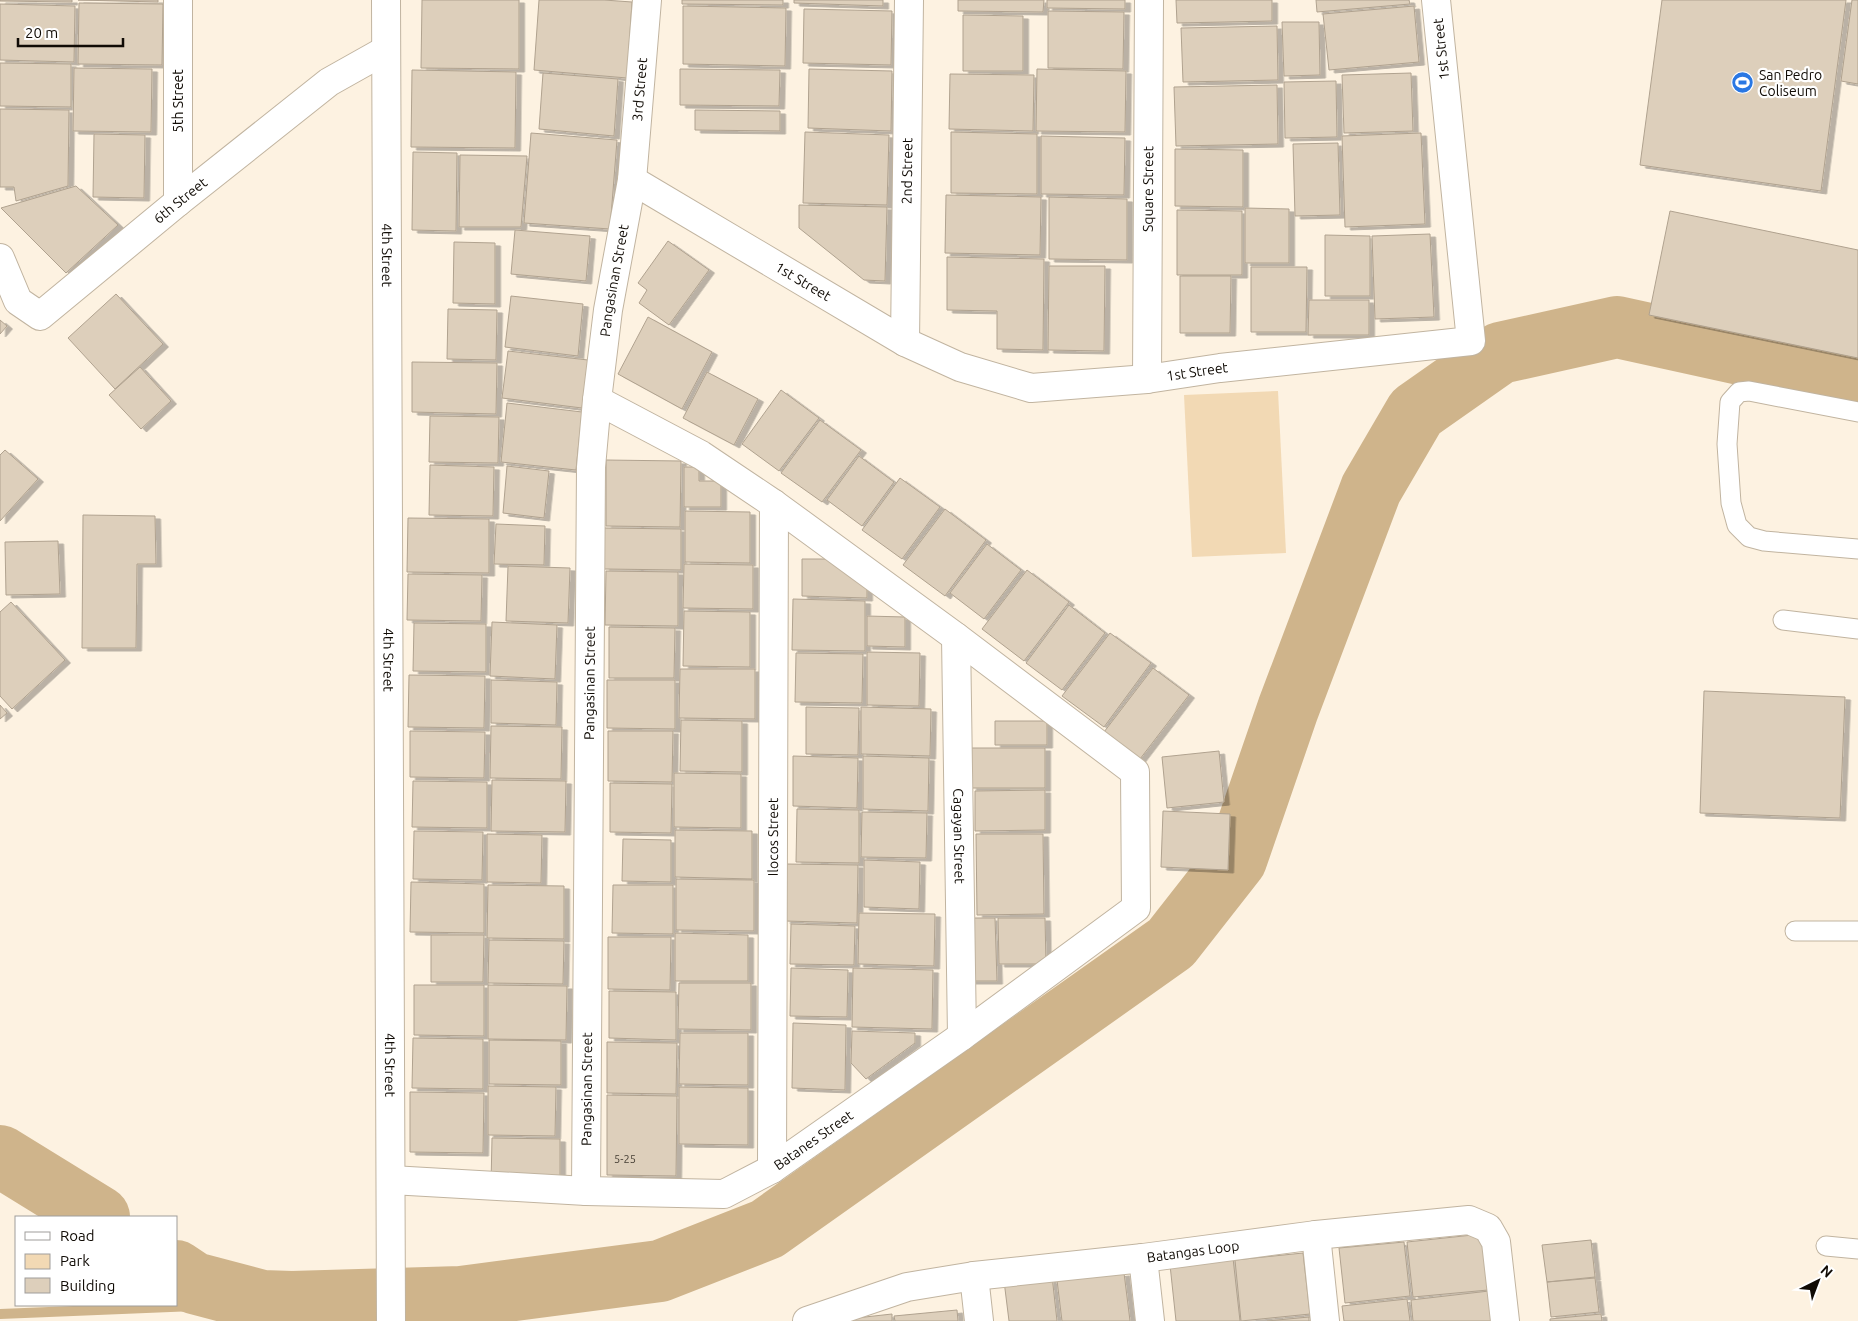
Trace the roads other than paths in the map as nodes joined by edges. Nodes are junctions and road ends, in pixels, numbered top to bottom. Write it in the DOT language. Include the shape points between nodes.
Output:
graph roads {
  1 [pos="178,0"];
  2 [pos="386,0"];
  3 [pos="647,0"];
  4 [pos="909,0"];
  5 [pos="1149,0"];
  6 [pos="1436,0"];
  7 [pos="386,50"];
  8 [pos="632,180"];
  9 [pos="178,202"];
  10 [pos="0,258"];
  11 [pos="905,342"];
  12 [pos="1147,379"];
  13 [pos="597,400"];
  14 [pos="1858,412"];
  15 [pos="774,504"];
  16 [pos="1858,549"];
  17 [pos="1783,620"];
  18 [pos="1858,629"];
  19 [pos="956,637"];
  20 [pos="1796,931"];
  21 [pos="1858,931"];
  22 [pos="962,1036"];
  23 [pos="772,1169"];
  24 [pos="390,1189"];
  25 [pos="586,1191"];
  26 [pos="1316,1235"];
  27 [pos="1826,1246"];
  28 [pos="1858,1249"];
  29 [pos="1143,1258"];
  30 [pos="974,1276"];
  31 [pos="810,1320"];
  32 [pos="391,1321"];
  33 [pos="979,1321"];
  34 [pos="1150,1321"];
  35 [pos="1325,1321"];
  36 [pos="1505,1321"];
  1 -- 9 [label="street, 5th Street"];
  2 -- 7 [label="street, 4th Street"];
  3 -- 8 [label="street, 3rd Street"];
  4 -- 11 [label="street, 2nd Street"];
  5 -- 12 [label="street, Square Street"];
  6 -- 12 [label="street, 1st Street" via="1471,341"];
  7 -- 9 [label="street, 6th Street" via="329,82"];
  7 -- 24 [label="street, 4th Street"];
  8 -- 11 [label="street, 1st Street"];
  8 -- 13 [label="street, Pangasinan Street" via="608,310"];
  9 -- 10 [label="street, 6th Street" via="40,316 18,301"];
  11 -- 12 [label="street, 1st Street" via="960,367 1031,388"];
  13 -- 15 [label="street" via="701,455"];
  13 -- 25 [label="street, Pangasinan Street" via="591,467"];
  14 -- 16 [label="lane" via="1749,390 1739,392 1730,402 1726,444 1731,503 1737,525 1749,537"];
  15 -- 19 [label="street"];
  15 -- 23 [label="street, Ilocos Street"];
  17 -- 18 [label="lane"];
  19 -- 22 [label="street, Cagayan Street"];
  19 -- 22 [label="street, Batanes Street" via="1135,772 1136,908"];
  20 -- 21 [label="lane"];
  22 -- 23 [label="street, Batanes Street"];
  23 -- 25 [label="street, Batanes Street" via="724,1194"];
  24 -- 25 [label="street, Batanes Street" via="431,1182"];
  24 -- 32 [label="street, 4th Street"];
  26 -- 29 [label="street, Batangas Loop"];
  26 -- 35 [label="street"];
  26 -- 36 [label="street, Batangas Loop" via="1469,1220 1488,1228 1496,1242"];
  27 -- 28 [label="lane"];
  29 -- 30 [label="street, Batangas Loop"];
  29 -- 34 [label="street"];
  30 -- 31 [label="street, Batangas Loop" via="907,1286"];
  30 -- 33 [label="street"];
}
